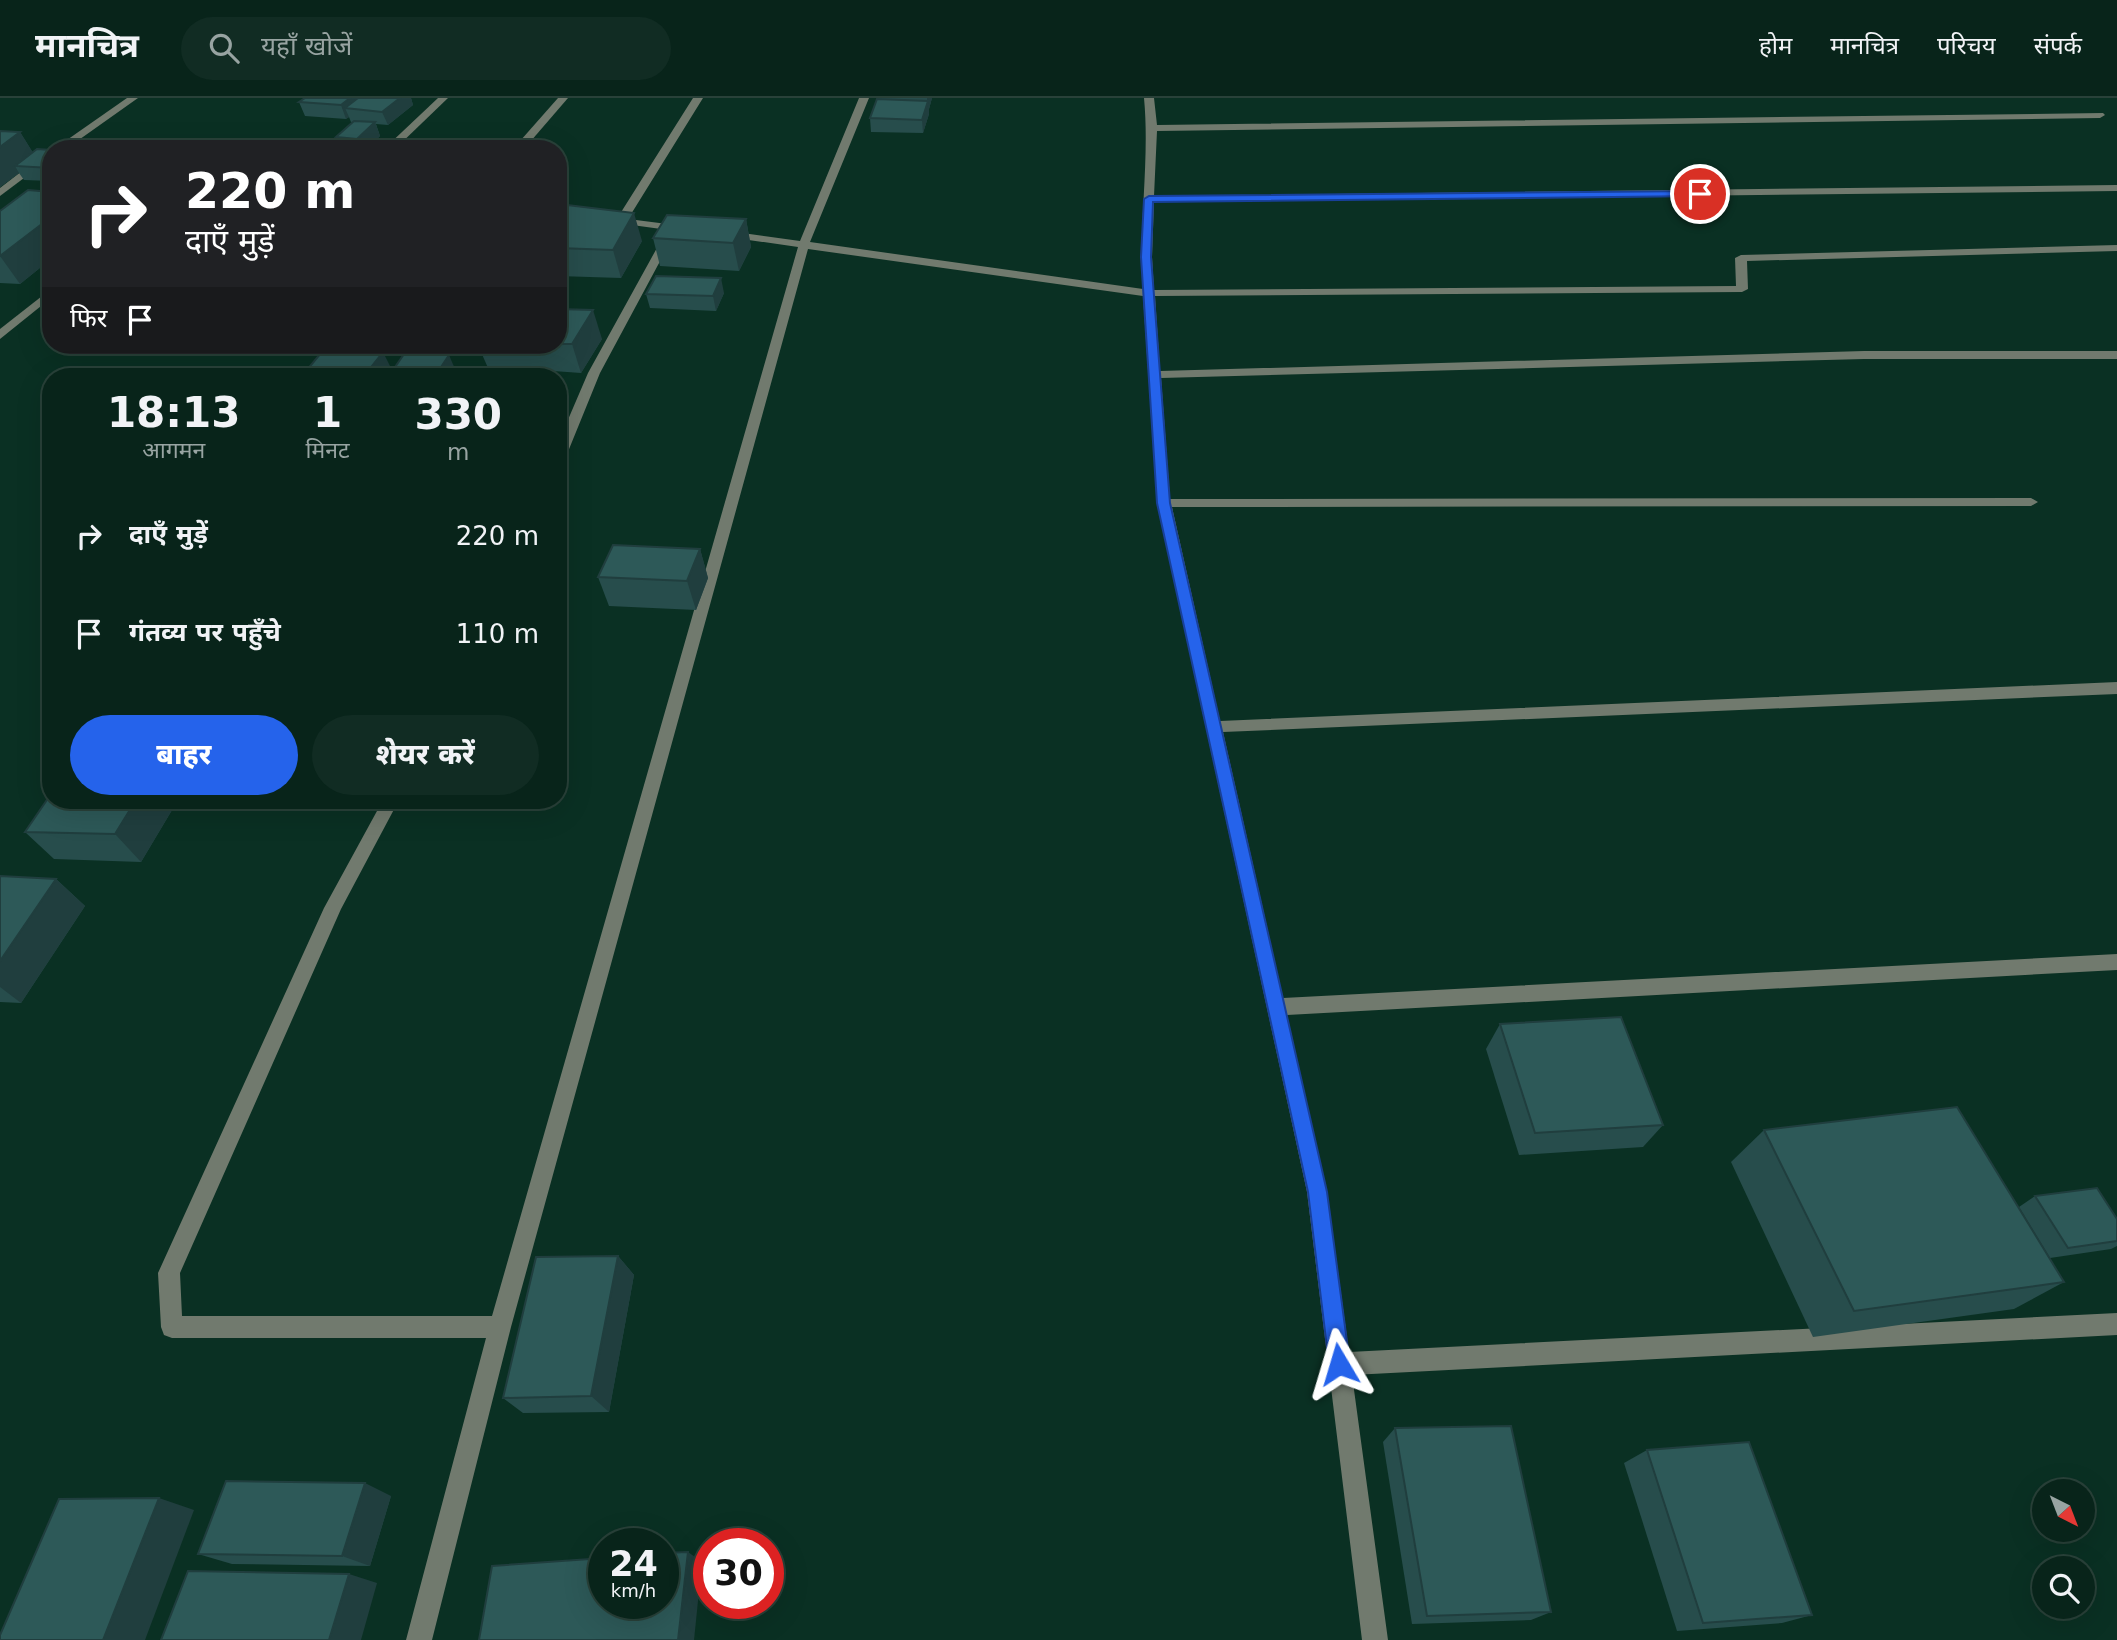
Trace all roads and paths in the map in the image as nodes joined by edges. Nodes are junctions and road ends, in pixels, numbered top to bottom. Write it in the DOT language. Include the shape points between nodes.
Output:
graph roads {
  1 [pos="133,98"];
  2 [pos="443,98"];
  3 [pos="563,98"];
  4 [pos="698,98"];
  5 [pos="864,98"];
  6 [pos="1149,98"];
  7 [pos="2100,115"];
  8 [pos="1152,128"];
  9 [pos="72,140"];
  10 [pos="398,140"];
  11 [pos="526,140"];
  12 [pos="42,161"];
  13 [pos="2117,188"];
  14 [pos="0,193"];
  15 [pos="1149,199"];
  16 [pos="596,218"];
  17 [pos="621,221"];
  18 [pos="674,228"];
  19 [pos="700,231"];
  20 [pos="713,233"];
  21 [pos="804,244"];
  22 [pos="2117,248"];
  23 [pos="1149,293"];
  24 [pos="42,300"];
  25 [pos="0,335"];
  26 [pos="2117,355"];
  27 [pos="1154,375"];
  28 [pos="567,438"];
  29 [pos="2031,502"];
  30 [pos="1164,503"];
  31 [pos="2117,688"];
  32 [pos="1213,727"];
  33 [pos="386,809"];
  34 [pos="2117,962"];
  35 [pos="1276,1007"];
  36 [pos="2117,1324"];
  37 [pos="500,1327"];
  38 [pos="1339,1364"];
  39 [pos="419,1640"];
  40 [pos="1375,1640"];
  1 -- 9 [label="street"];
  2 -- 10 [label="street"];
  3 -- 11 [label="street"];
  4 -- 17 [label="street"];
  5 -- 21 [label="street"];
  6 -- 8 [label="street"];
  7 -- 8 [label="street"];
  8 -- 15 [label="street"];
  12 -- 14 [label="street"];
  13 -- 15 [label="street"];
  15 -- 23 [label="street"];
  16 -- 17 [label="street"];
  17 -- 18 [label="street"];
  18 -- 19 [label="street"];
  18 -- 28 [label="street" via="594,373"];
  20 -- 21 [label="street"];
  21 -- 23 [label="street"];
  21 -- 37 [label="street"];
  22 -- 23 [label="street" via="1741,258 1742,289"];
  23 -- 27 [label="street"];
  24 -- 25 [label="street"];
  26 -- 27 [label="street" via="1864,355"];
  27 -- 30 [label="street"];
  29 -- 30 [label="street"];
  30 -- 32 [label="street"];
  31 -- 32 [label="street"];
  32 -- 35 [label="street"];
  33 -- 37 [label="street" via="333,908 169,1273 172,1327"];
  34 -- 35 [label="street"];
  35 -- 38 [label="street" via="1317,1192"];
  36 -- 38 [label="street"];
  37 -- 39 [label="street"];
  38 -- 40 [label="street"];
}
